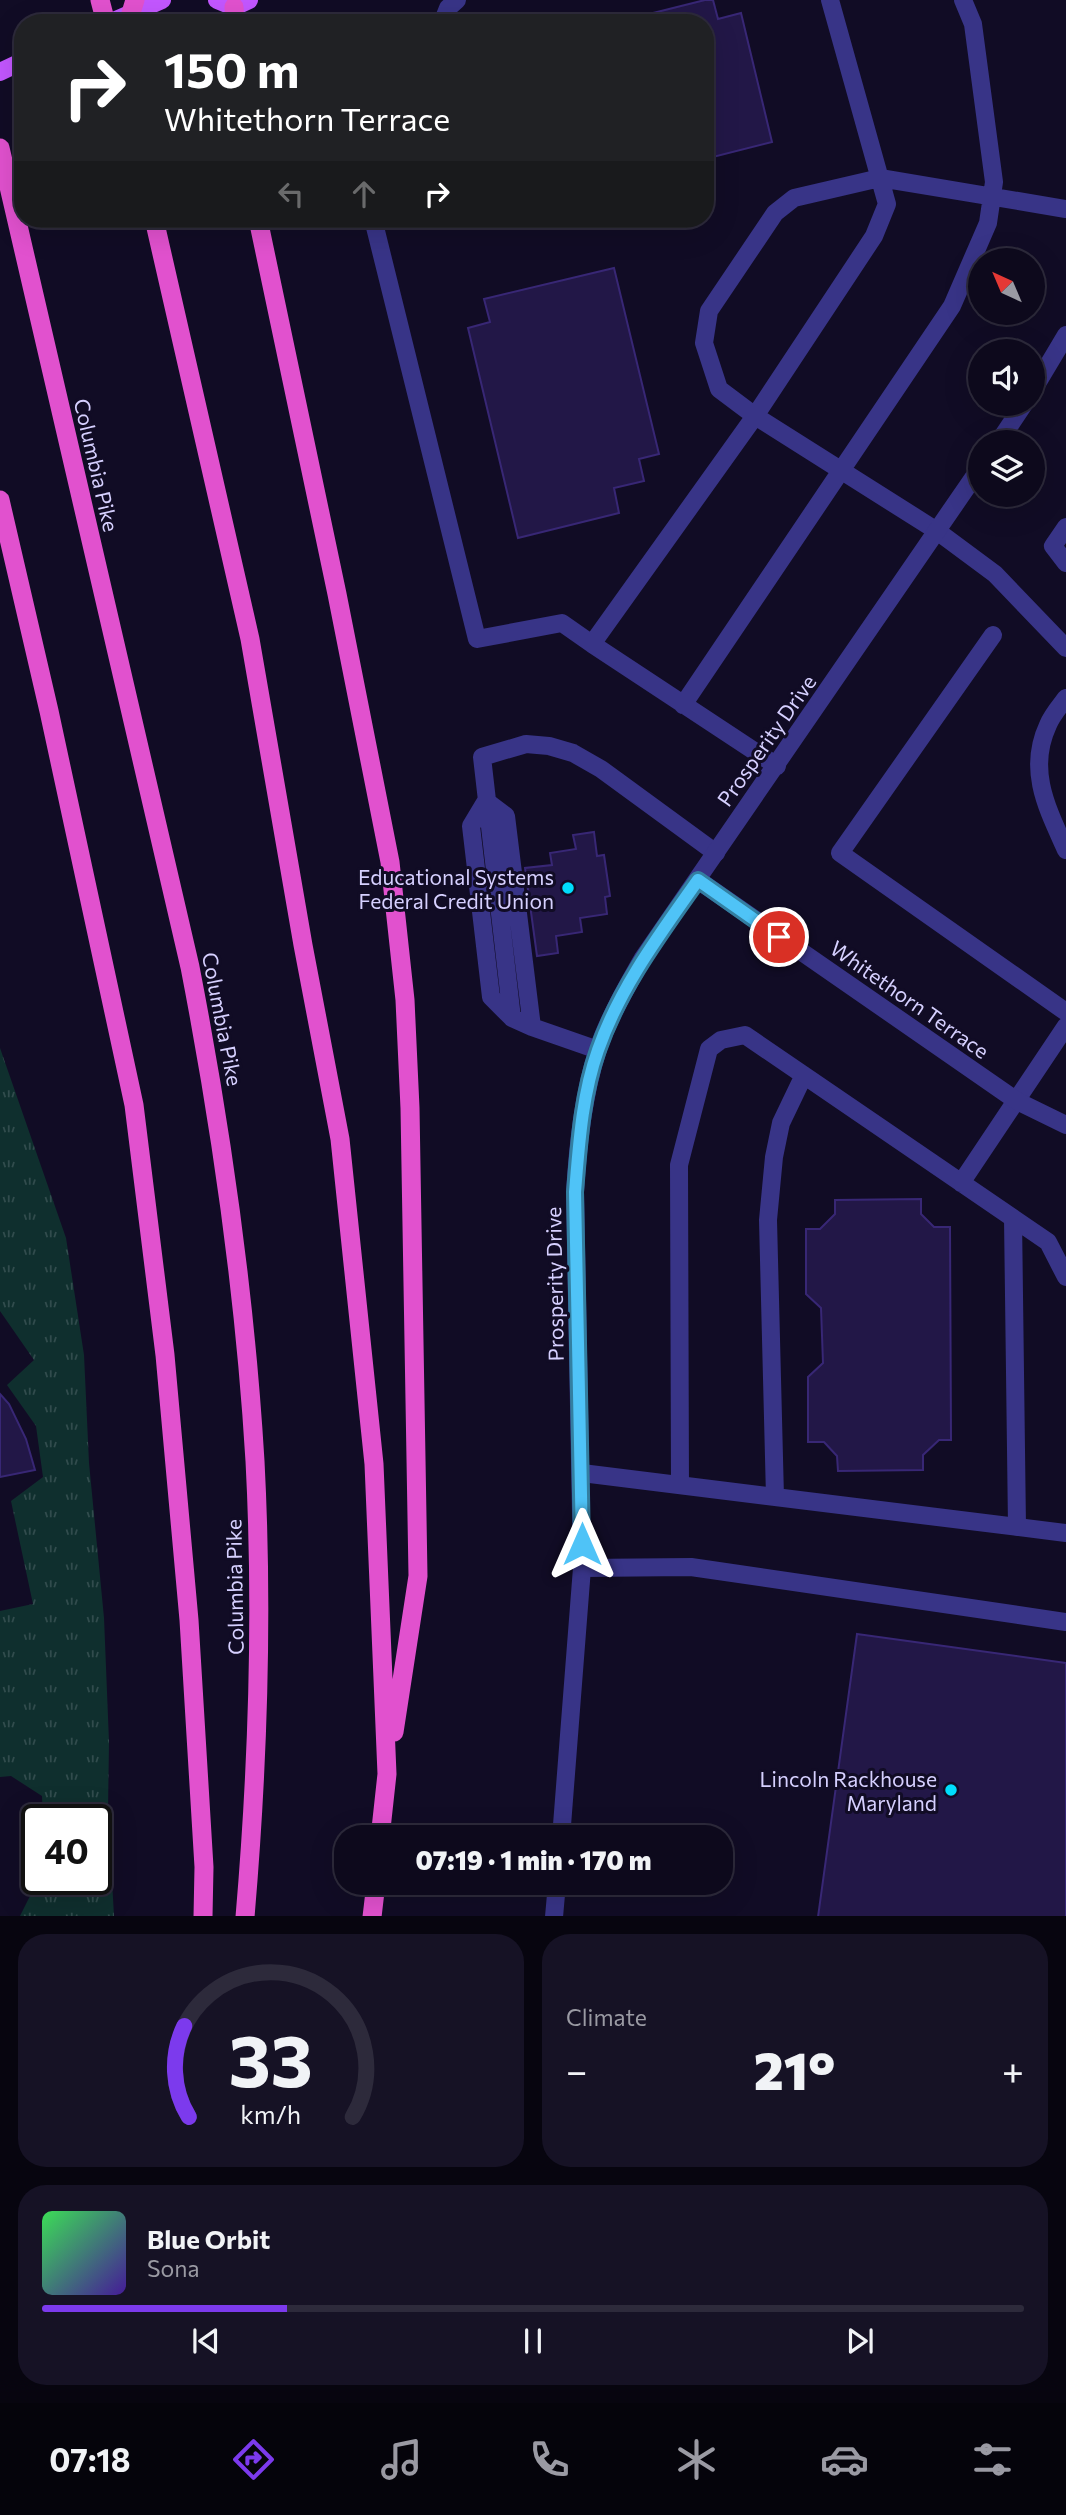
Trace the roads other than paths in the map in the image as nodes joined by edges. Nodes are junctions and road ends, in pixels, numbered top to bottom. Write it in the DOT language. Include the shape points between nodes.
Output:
graph roads {
  1 [pos="162,0"];
  2 [pos="457,0"];
  3 [pos="830,0"];
  4 [pos="962,0"];
  5 [pos="133,6"];
  6 [pos="446,14"];
  7 [pos="0,148"];
  8 [pos="880,178"];
  9 [pos="992,198"];
  10 [pos="14,208"];
  11 [pos="1066,209"];
  12 [pos="19,228"];
  13 [pos="156,228"];
  14 [pos="260,228"];
  15 [pos="375,228"];
  16 [pos="1066,335"];
  17 [pos="1045,370"];
  18 [pos="755,416"];
  19 [pos="843,471"];
  20 [pos="968,486"];
  21 [pos="0,500"];
  22 [pos="1066,527"];
  23 [pos="937,531"];
  24 [pos="1066,563"];
  25 [pos="993,635"];
  26 [pos="592,644"];
  27 [pos="1066,648"];
  28 [pos="1066,698"];
  29 [pos="683,705"];
  30 [pos="777,766"];
  31 [pos="486,801"];
  32 [pos="1066,850"];
  33 [pos="716,853"];
  34 [pos="698,880"];
  35 [pos="1066,1012"];
  36 [pos="1066,1026"];
  37 [pos="532,1027"];
  38 [pos="598,1050"];
  39 [pos="804,1075"];
  40 [pos="1017,1101"];
  41 [pos="1066,1125"];
  42 [pos="961,1183"];
  43 [pos="1013,1218"];
  44 [pos="1066,1277"];
  45 [pos="582,1474"];
  46 [pos="680,1485"];
  47 [pos="775,1497"];
  48 [pos="1017,1527"];
  49 [pos="1066,1533"];
  50 [pos="582,1568"];
  51 [pos="1066,1622"];
  52 [pos="387,1774"];
  53 [pos="381,1825"];
  54 [pos="562,1825"];
  55 [pos="375,1895"];
  56 [pos="556,1895"];
  57 [pos="203,1916"];
  58 [pos="245,1916"];
  59 [pos="372,1916"];
  60 [pos="554,1916"];
  1 -- 5 [label="main road"];
  2 -- 6 [label="street"];
  3 -- 8 [label="street"];
  4 -- 9 [label="street" via="973,24 994,182"];
  7 -- 10 [label="highway, Columbia Pike"];
  8 -- 9 [label="street"];
  8 -- 18 [label="street" via="887,204 874,236"];
  8 -- 18 [label="street" via="794,198 775,214 709,311 704,343 719,389"];
  9 -- 11 [label="street"];
  9 -- 19 [label="street" via="988,223 952,306"];
  12 -- 58 [label="highway, Columbia Pike" via="190,967 229,1198 255,1462 258,1590 258,1727"];
  13 -- 52 [label="highway" via="250,639 340,1139 374,1464"];
  14 -- 52 [label="highway" via="390,862 405,1000 418,1576"];
  15 -- 26 [label="street" via="477,639 562,624"];
  16 -- 17 [label="street"];
  18 -- 19 [label="street"];
  18 -- 26 [label="street"];
  19 -- 23 [label="street"];
  19 -- 29 [label="street"];
  20 -- 23 [label="street, Prosperity Drive"];
  21 -- 57 [label="highway" via="135,1105 165,1355 189,1620"];
  22 -- 24 [label="street" via="1052,546"];
  23 -- 27 [label="street" via="995,574"];
  23 -- 30 [label="street, Prosperity Drive"];
  25 -- 35 [label="street" via="840,853"];
  26 -- 29 [label="street"];
  28 -- 32 [label="street" via="1048,724 1038,761 1044,802"];
  29 -- 30 [label="street"];
  30 -- 33 [label="street, Prosperity Drive"];
  31 -- 33 [label="street" via="482,757 526,744 549,746 601,769"];
  31 -- 37 [label="street" via="506,816"];
  31 -- 37 [label="street" via="512,1018"];
  33 -- 34 [label="street, Prosperity Drive"];
  34 -- 38 [label="street, Prosperity Drive" via="643,958"];
  34 -- 40 [label="street, Whitethorn Terrace"];
  36 -- 40 [label="street"];
  37 -- 38 [label="street"];
  38 -- 45 [label="street, Prosperity Drive" via="587,1089 575,1192"];
  39 -- 42 [label="street"];
  39 -- 46 [label="street" via="745,1035 721,1040 709,1049 679,1164"];
  39 -- 47 [label="street" via="781,1123 768,1220"];
  40 -- 41 [label="street, Whitethorn Terrace"];
  40 -- 42 [label="street"];
  42 -- 43 [label="street"];
  43 -- 44 [label="street" via="1048,1242"];
  43 -- 48 [label="street"];
  45 -- 46 [label="street"];
  45 -- 50 [label="street, Prosperity Drive"];
  46 -- 47 [label="street"];
  47 -- 48 [label="street"];
  48 -- 49 [label="street"];
  50 -- 51 [label="street" via="691,1567"];
  50 -- 54 [label="street, Prosperity Drive"];
  52 -- 53 [label="highway"];
  55 -- 59 [label="highway"];
  56 -- 60 [label="street"];
}
